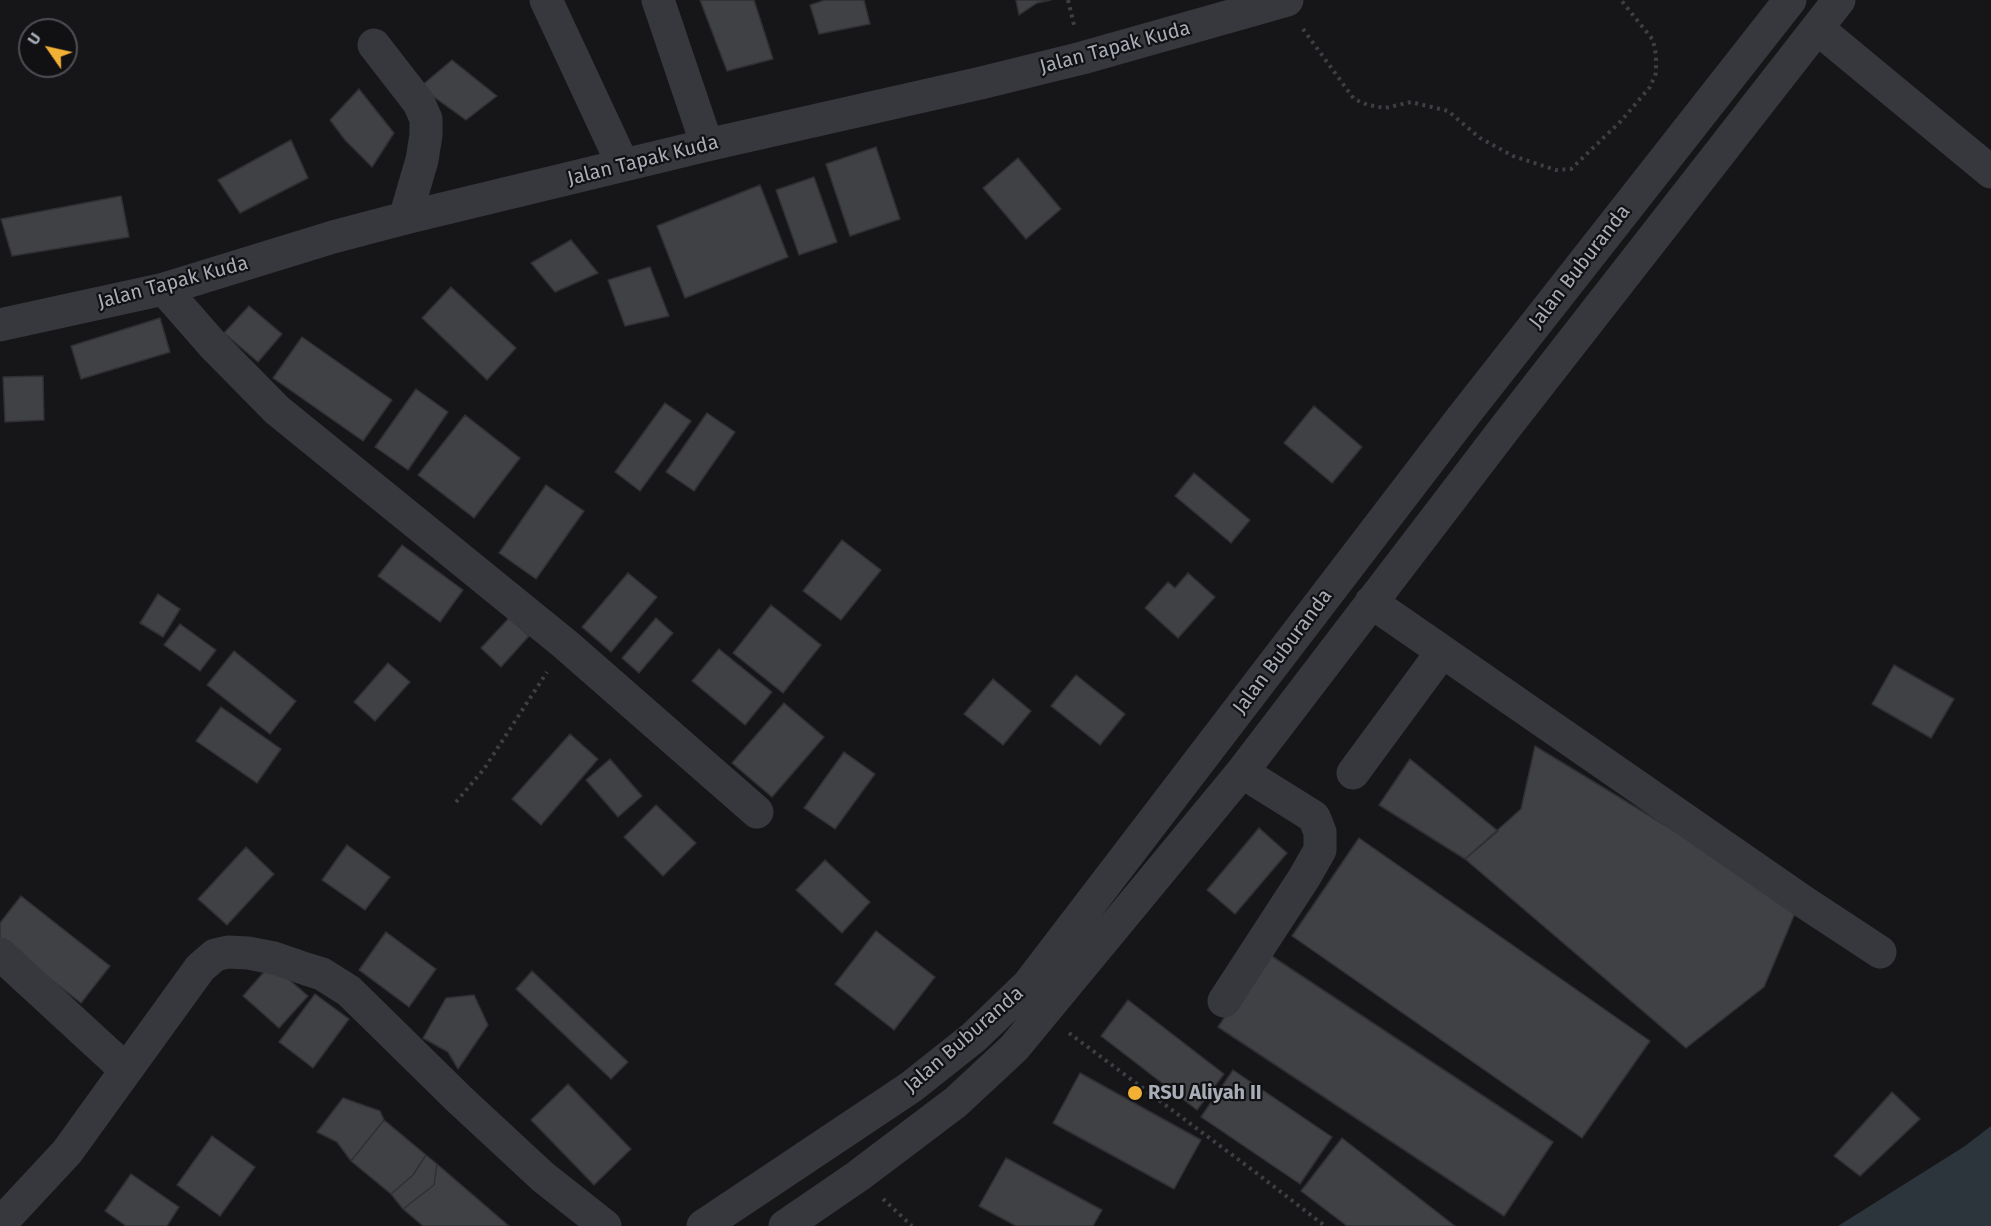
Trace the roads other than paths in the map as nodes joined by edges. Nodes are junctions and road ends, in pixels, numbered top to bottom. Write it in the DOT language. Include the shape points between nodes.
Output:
graph roads {
  1 [pos="546,0"];
  2 [pos="658,0"];
  3 [pos="1790,0"];
  4 [pos="1839,0"];
  5 [pos="1285,1"];
  6 [pos="1817,28"];
  7 [pos="374,45"];
  8 [pos="707,145"];
  9 [pos="623,165"];
  10 [pos="1991,172"];
  11 [pos="405,218"];
  12 [pos="164,288"];
  13 [pos="0,325"];
  14 [pos="1371,602"];
  15 [pos="1442,652"];
  16 [pos="1242,772"];
  17 [pos="1353,773"];
  18 [pos="757,812"];
  19 [pos="1880,952"];
  20 [pos="0,954"];
  21 [pos="1224,1001"];
  22 [pos="126,1070"];
  23 [pos="0,1224"];
  24 [pos="605,1226"];
  25 [pos="702,1226"];
  26 [pos="785,1226"];
  1 -- 9 [label="street"];
  2 -- 8 [label="street"];
  3 -- 25 [label="street, Jalan Buburanda" via="1461,419 1028,985 911,1087"];
  4 -- 6 [label="street, Jalan Buburanda"];
  5 -- 8 [label="street, Jalan Tapak Kuda" via="1082,58"];
  6 -- 10 [label="street"];
  6 -- 14 [label="street, Jalan Buburanda"];
  7 -- 11 [label="street" via="419,103 426,119 422,160"];
  8 -- 9 [label="street, Jalan Tapak Kuda"];
  9 -- 11 [label="street, Jalan Tapak Kuda"];
  11 -- 12 [label="street, Jalan Tapak Kuda"];
  12 -- 13 [label="street, Jalan Tapak Kuda"];
  12 -- 18 [label="street" via="221,354 277,410 565,644"];
  14 -- 15 [label="street"];
  14 -- 16 [label="street, Jalan Buburanda"];
  15 -- 17 [label="street"];
  15 -- 19 [label="street"];
  16 -- 21 [label="street" via="1314,817 1320,832 1320,850"];
  16 -- 26 [label="street, Jalan Buburanda" via="1014,1048 956,1102"];
  20 -- 22 [label="street"];
  22 -- 23 [label="street" via="67,1152"];
  22 -- 24 [label="street" via="200,968 215,954 248,953 274,958 322,974 349,991 543,1177"];
}
